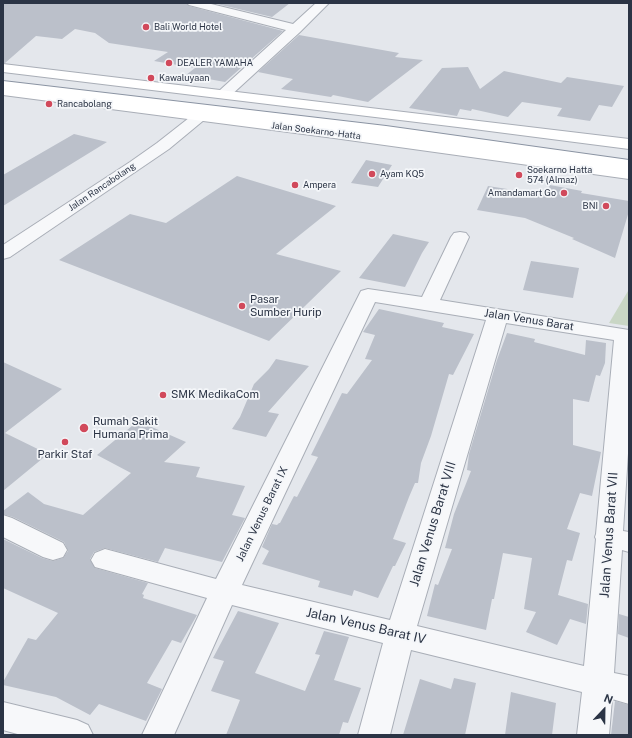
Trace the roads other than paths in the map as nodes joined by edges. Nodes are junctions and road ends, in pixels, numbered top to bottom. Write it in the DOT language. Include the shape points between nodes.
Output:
graph roads {
  1 [pos="193,3"];
  2 [pos="324,4"];
  3 [pos="296,29"];
  4 [pos="3,68"];
  5 [pos="3,76"];
  6 [pos="3,85"];
  7 [pos="3,91"];
  8 [pos="224,94"];
  9 [pos="199,117"];
  10 [pos="386,131"];
  11 [pos="334,133"];
  12 [pos="629,144"];
  13 [pos="629,153"];
  14 [pos="629,164"];
  15 [pos="629,174"];
  16 [pos="460,237"];
  17 [pos="3,253"];
  18 [pos="368,295"];
  19 [pos="428,305"];
  20 [pos="498,315"];
  21 [pos="627,335"];
  22 [pos="623,424"];
  23 [pos="3,525"];
  24 [pos="619,540"];
  25 [pos="54,550"];
  26 [pos="105,560"];
  27 [pos="224,592"];
  28 [pos="400,634"];
  29 [pos="598,682"];
  30 [pos="629,690"];
  31 [pos="3,716"];
  32 [pos="77,735"];
  33 [pos="158,735"];
  34 [pos="374,735"];
  35 [pos="593,735"];
  1 -- 3 [label="street"];
  2 -- 3 [label="street"];
  3 -- 8 [label="street"];
  4 -- 8 [label="main road"];
  5 -- 13 [label="main road, Jalan Soekarno-Hatta"];
  6 -- 10 [label="main road, Jalan Soekarno-Hatta"];
  7 -- 9 [label="main road, Jalan Soekarno-Hatta"];
  8 -- 12 [label="main road"];
  9 -- 11 [label="main road, Jalan Soekarno-Hatta"];
  9 -- 17 [label="street, Jalan Rancabolang" via="136,165"];
  10 -- 11 [label="main road"];
  10 -- 14 [label="main road, Jalan Soekarno-Hatta"];
  11 -- 15 [label="main road, Jalan Soekarno-Hatta"];
  16 -- 19 [label="street"];
  18 -- 19 [label="street, Jalan Venus Barat"];
  18 -- 27 [label="street, Jalan Venus Barat IX"];
  19 -- 20 [label="street, Jalan Venus Barat"];
  20 -- 21 [label="street, Jalan Venus Barat"];
  20 -- 28 [label="street, Jalan Venus Barat VIII"];
  21 -- 22 [label="street, Jalan Venus Barat VII"];
  22 -- 24 [label="street, Jalan Venus Barat VII"];
  23 -- 25 [label="street"];
  24 -- 29 [label="street, Jalan Venus Barat VII"];
  26 -- 27 [label="street, Jalan Venus Barat IV"];
  27 -- 28 [label="street, Jalan Venus Barat IV"];
  27 -- 33 [label="street, Jalan Venus Barat IX"];
  28 -- 29 [label="street, Jalan Venus Barat IV"];
  28 -- 34 [label="street, Jalan Venus Barat VIII"];
  29 -- 30 [label="street, Jalan Venus Barat IV"];
  29 -- 35 [label="street, Jalan Venus Barat VII"];
  31 -- 32 [label="street"];
}
